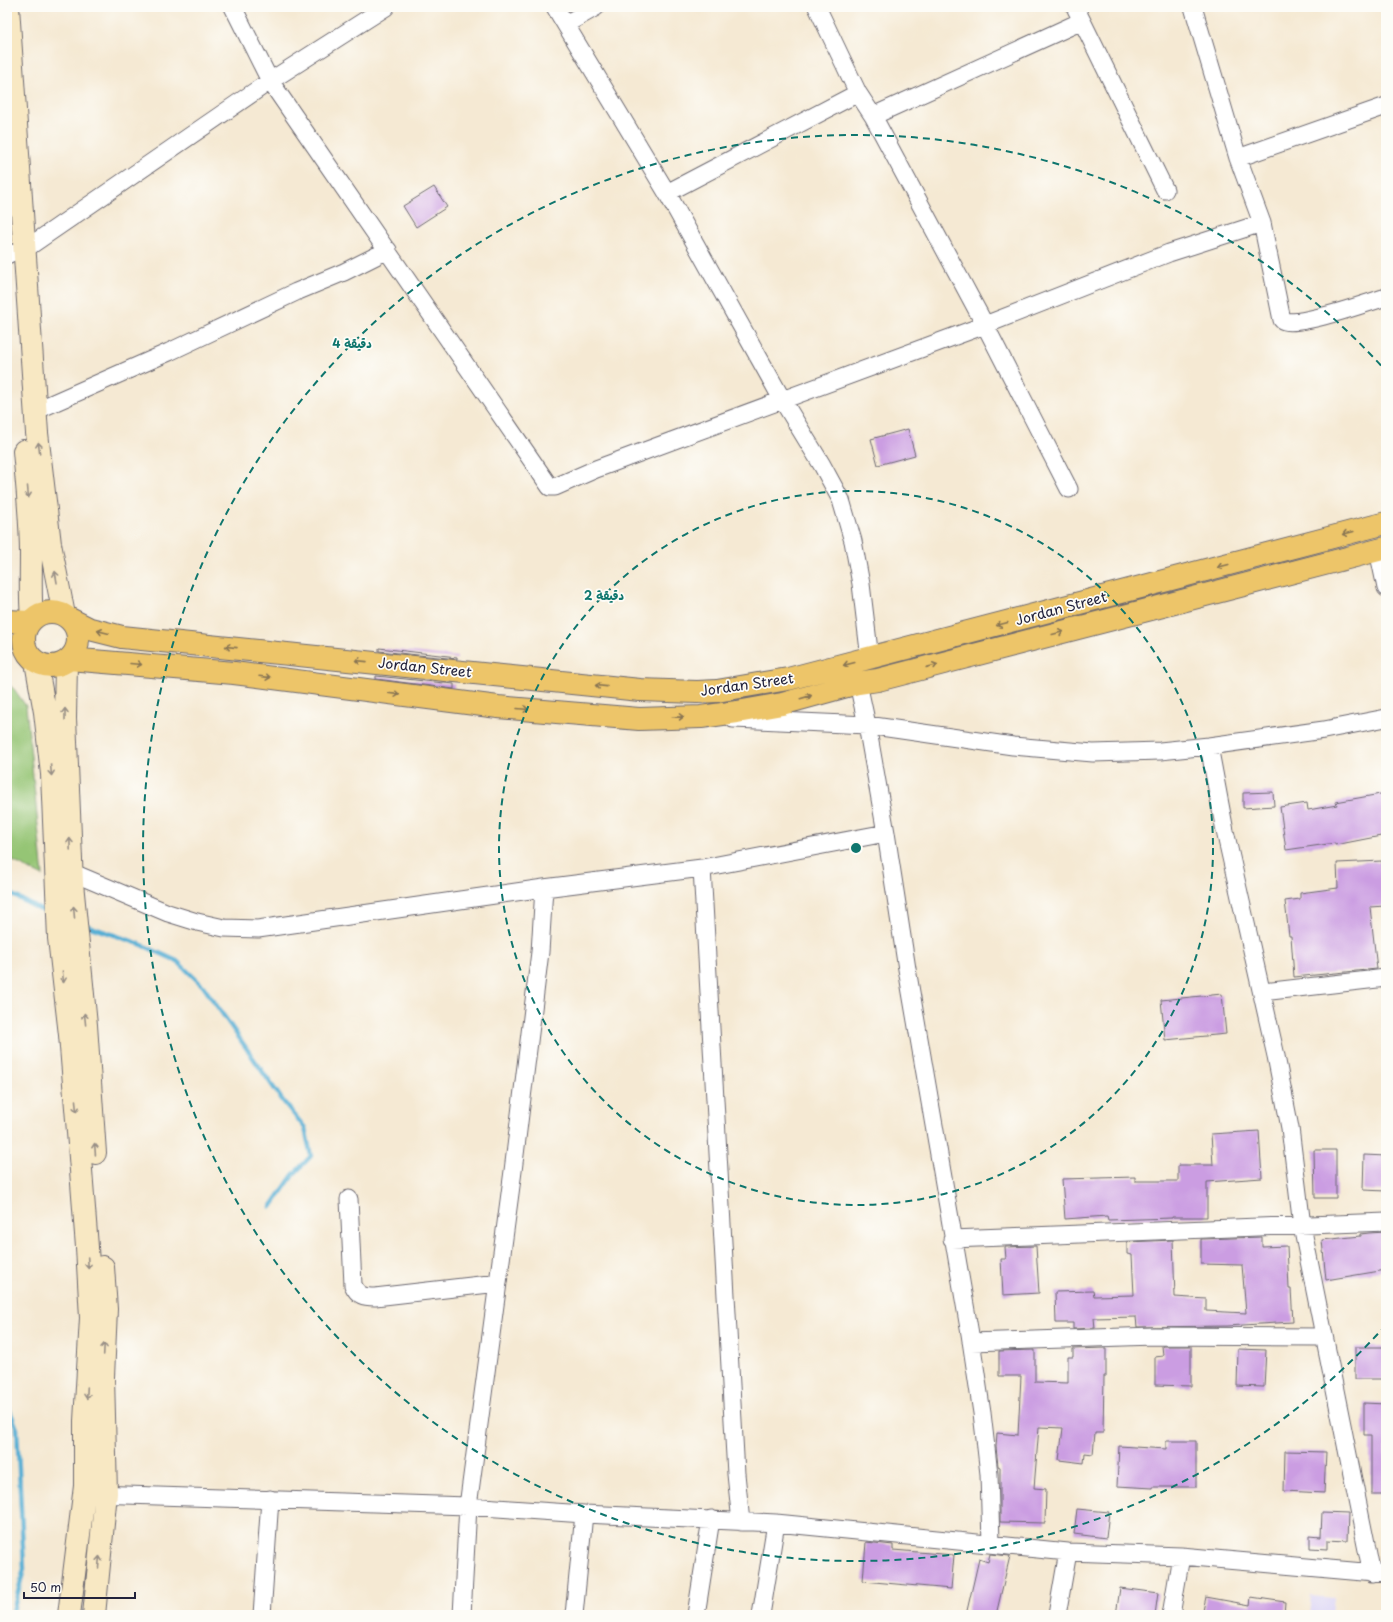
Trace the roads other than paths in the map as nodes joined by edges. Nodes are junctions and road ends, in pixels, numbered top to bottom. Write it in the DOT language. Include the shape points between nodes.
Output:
graph roads {
  1 [pos="8,7"];
  2 [pos="233,7"];
  3 [pos="386,7"];
  4 [pos="555,7"];
  5 [pos="596,7"];
  6 [pos="817,7"];
  7 [pos="1193,7"];
  8 [pos="1079,14"];
  9 [pos="566,24"];
  10 [pos="270,80"];
  11 [pos="858,93"];
  12 [pos="1386,106"];
  13 [pos="873,116"];
  14 [pos="1238,158"];
  15 [pos="1165,190"];
  16 [pos="668,193"];
  17 [pos="7,202"];
  18 [pos="1262,223"];
  19 [pos="388,250"];
  20 [pos="14,253"];
  21 [pos="1386,297"];
  22 [pos="985,325"];
  23 [pos="782,401"];
  24 [pos="36,411"];
  25 [pos="1069,489"];
  26 [pos="1386,523"];
  27 [pos="1382,549"];
  28 [pos="1386,588"];
  29 [pos="67,617"];
  30 [pos="7,620"];
  31 [pos="31,620"];
  32 [pos="7,651"];
  33 [pos="33,659"];
  34 [pos="870,659"];
  35 [pos="68,660"];
  36 [pos="858,683"];
  37 [pos="640,690"];
  38 [pos="701,717"];
  39 [pos="639,718"];
  40 [pos="1386,718"];
  41 [pos="868,726"];
  42 [pos="1209,746"];
  43 [pos="886,833"];
  44 [pos="702,868"];
  45 [pos="64,877"];
  46 [pos="544,888"];
  47 [pos="68,940"];
  48 [pos="1386,978"];
  49 [pos="1262,992"];
  50 [pos="349,1199"];
  51 [pos="1386,1222"];
  52 [pos="1302,1226"];
  53 [pos="952,1239"];
  54 [pos="498,1283"];
  55 [pos="1324,1337"];
  56 [pos="971,1342"];
  57 [pos="84,1494"];
  58 [pos="106,1494"];
  59 [pos="270,1499"];
  60 [pos="468,1506"];
  61 [pos="584,1514"];
  62 [pos="711,1519"];
  63 [pos="741,1522"];
  64 [pos="776,1523"];
  65 [pos="991,1544"];
  66 [pos="1068,1552"];
  67 [pos="1181,1556"];
  68 [pos="1379,1574"];
  69 [pos="69,1615"];
  70 [pos="94,1615"];
  71 [pos="262,1615"];
  72 [pos="462,1615"];
  73 [pos="574,1615"];
  74 [pos="696,1615"];
  75 [pos="761,1615"];
  76 [pos="1057,1615"];
  77 [pos="1171,1615"];
  1 -- 20 [label="main road"];
  2 -- 10 [label="street"];
  3 -- 10 [label="street"];
  4 -- 9 [label="street"];
  5 -- 9 [label="street"];
  6 -- 11 [label="street"];
  7 -- 14 [label="street"];
  8 -- 13 [label="street"];
  8 -- 15 [label="street"];
  9 -- 16 [label="street"];
  10 -- 19 [label="street"];
  10 -- 20 [label="street"];
  11 -- 13 [label="street"];
  11 -- 16 [label="street"];
  12 -- 14 [label="street"];
  13 -- 22 [label="street"];
  14 -- 18 [label="street"];
  16 -- 23 [label="street"];
  17 -- 20 [label="main road"];
  18 -- 21 [label="street" via="1280,317 1284,321 1319,317"];
  18 -- 22 [label="street" via="1170,253"];
  19 -- 23 [label="street" via="550,486 555,487 596,469"];
  19 -- 24 [label="street"];
  20 -- 24 [label="main road"];
  20 -- 31 [label="main road, one-way" via="29,503"];
  22 -- 23 [label="street"];
  22 -- 25 [label="street"];
  23 -- 34 [label="street" via="841,500 853,541 861,584"];
  29 -- 24 [label="main road, one-way" via="50,544"];
  26 -- 34 [label="highway, Jordan Street, one-way"];
  27 -- 28 [label="street"];
  36 -- 27 [label="highway, Jordan Street, one-way" via="878,680"];
  29 -- 31 [label="highway" via="44,612"];
  29 -- 35 [label="highway" via="75,626 78,635 75,652"];
  37 -- 29 [label="highway, Jordan Street, one-way" via="122,637 90,629"];
  30 -- 31 [label="highway"];
  31 -- 33 [label="highway" via="23,635 25,650"];
  32 -- 33 [label="highway"];
  33 -- 35 [label="highway" via="51,666"];
  33 -- 45 [label="main road, one-way" via="45,712"];
  34 -- 37 [label="highway, Jordan Street, one-way" via="788,679 736,688 698,692"];
  35 -- 39 [label="highway, Jordan Street, one-way" via="234,673 498,707"];
  45 -- 35 [label="main road, one-way"];
  38 -- 36 [label="highway, Jordan Street, one-way" via="782,704"];
  36 -- 41 [label="street"];
  37 -- 39 [label="highway"];
  39 -- 38 [label="highway, Jordan Street, one-way"];
  38 -- 41 [label="street"];
  40 -- 42 [label="street" via="1324,730"];
  41 -- 42 [label="street" via="1013,746 1093,753 1160,751"];
  41 -- 43 [label="street"];
  42 -- 49 [label="street" via="1225,831"];
  43 -- 44 [label="street"];
  43 -- 53 [label="street"];
  44 -- 46 [label="street"];
  44 -- 63 [label="street"];
  45 -- 46 [label="street" via="197,922 224,928 258,929"];
  45 -- 47 [label="main road"];
  46 -- 54 [label="street" via="540,952"];
  47 -- 57 [label="main road, one-way" via="70,1035 91,1318"];
  58 -- 47 [label="main road, one-way" via="103,1377 106,1309 86,1025"];
  48 -- 49 [label="street"];
  49 -- 52 [label="street" via="1290,1128"];
  50 -- 54 [label="street" via="353,1285 357,1293 364,1297"];
  51 -- 52 [label="street"];
  52 -- 53 [label="street"];
  52 -- 55 [label="street"];
  53 -- 56 [label="street"];
  54 -- 60 [label="street"];
  55 -- 56 [label="street" via="1154,1336"];
  55 -- 68 [label="street"];
  56 -- 65 [label="street" via="989,1474"];
  57 -- 58 [label="street"];
  57 -- 69 [label="main road"];
  58 -- 59 [label="street"];
  70 -- 58 [label="main road, one-way"];
  59 -- 60 [label="street"];
  59 -- 71 [label="street"];
  60 -- 61 [label="street"];
  60 -- 72 [label="street"];
  61 -- 62 [label="street"];
  61 -- 73 [label="street"];
  62 -- 63 [label="street"];
  62 -- 74 [label="street"];
  63 -- 64 [label="street"];
  64 -- 65 [label="street"];
  64 -- 75 [label="street"];
  65 -- 66 [label="street"];
  66 -- 67 [label="street"];
  66 -- 76 [label="street"];
  67 -- 68 [label="street"];
  67 -- 77 [label="street"];
}
